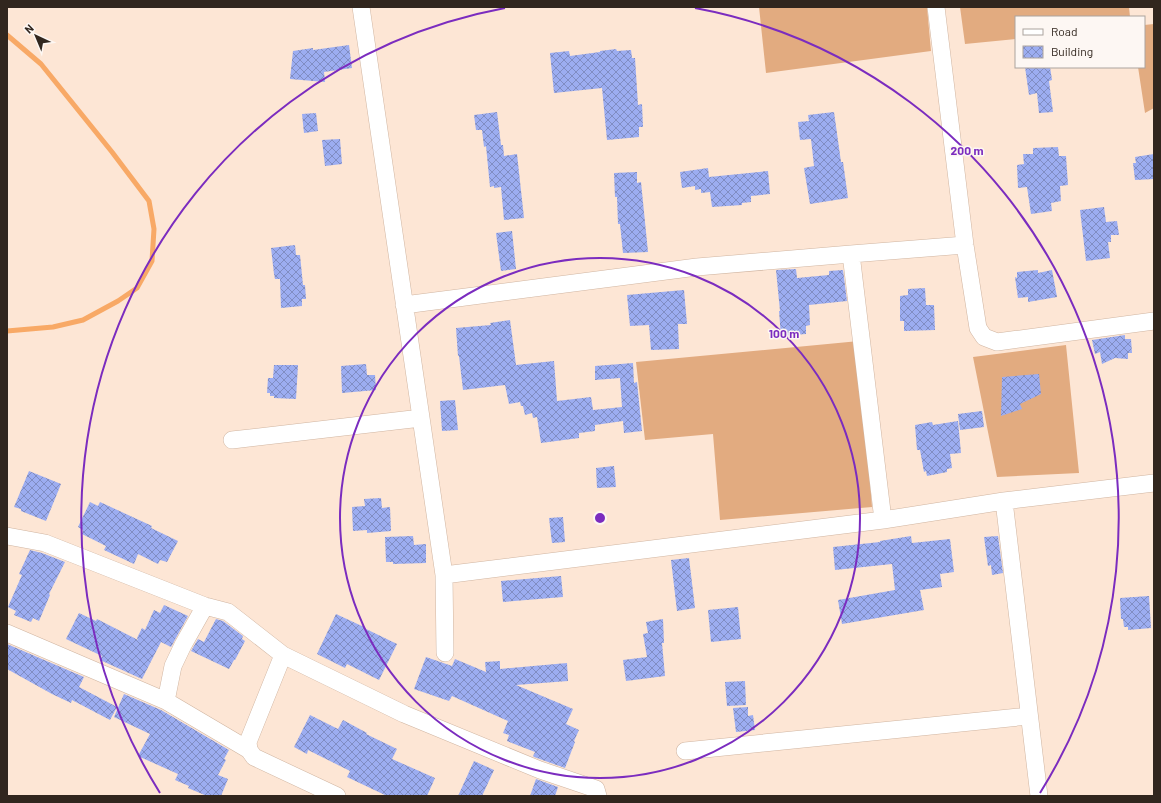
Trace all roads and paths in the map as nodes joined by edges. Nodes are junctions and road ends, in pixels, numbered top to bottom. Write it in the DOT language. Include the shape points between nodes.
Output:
graph roads {
  1 [pos="361,7"];
  2 [pos="936,7"];
  3 [pos="965,245"];
  4 [pos="851,254"];
  5 [pos="404,305"];
  6 [pos="1154,321"];
  7 [pos="421,418"];
  8 [pos="232,440"];
  9 [pos="1154,483"];
  10 [pos="1004,501"];
  11 [pos="883,520"];
  12 [pos="7,536"];
  13 [pos="444,575"];
  14 [pos="205,606"];
  15 [pos="7,633"];
  16 [pos="445,653"];
  17 [pos="283,655"];
  18 [pos="166,701"];
  19 [pos="1029,716"];
  20 [pos="249,750"];
  21 [pos="685,751"];
  22 [pos="338,796"];
  23 [pos="598,796"];
  24 [pos="1039,796"];
  1 -- 5 [label="street"];
  2 -- 3 [label="street"];
  3 -- 4 [label="street"];
  3 -- 6 [label="street" via="978,328 984,336 997,342"];
  4 -- 5 [label="street" via="697,268"];
  4 -- 11 [label="street"];
  5 -- 7 [label="street"];
  7 -- 8 [label="street"];
  7 -- 13 [label="street"];
  9 -- 10 [label="street"];
  10 -- 11 [label="street"];
  10 -- 19 [label="street"];
  11 -- 13 [label="street"];
  12 -- 14 [label="street" via="45,543"];
  13 -- 16 [label="street"];
  14 -- 17 [label="street" via="228,612"];
  14 -- 18 [label="street" via="173,666"];
  15 -- 18 [label="street"];
  17 -- 20 [label="street" via="248,742"];
  17 -- 23 [label="street" via="404,714 540,770 596,789"];
  18 -- 20 [label="street"];
  19 -- 21 [label="street"];
  19 -- 24 [label="street"];
  20 -- 22 [label="street" via="254,757"];
}
